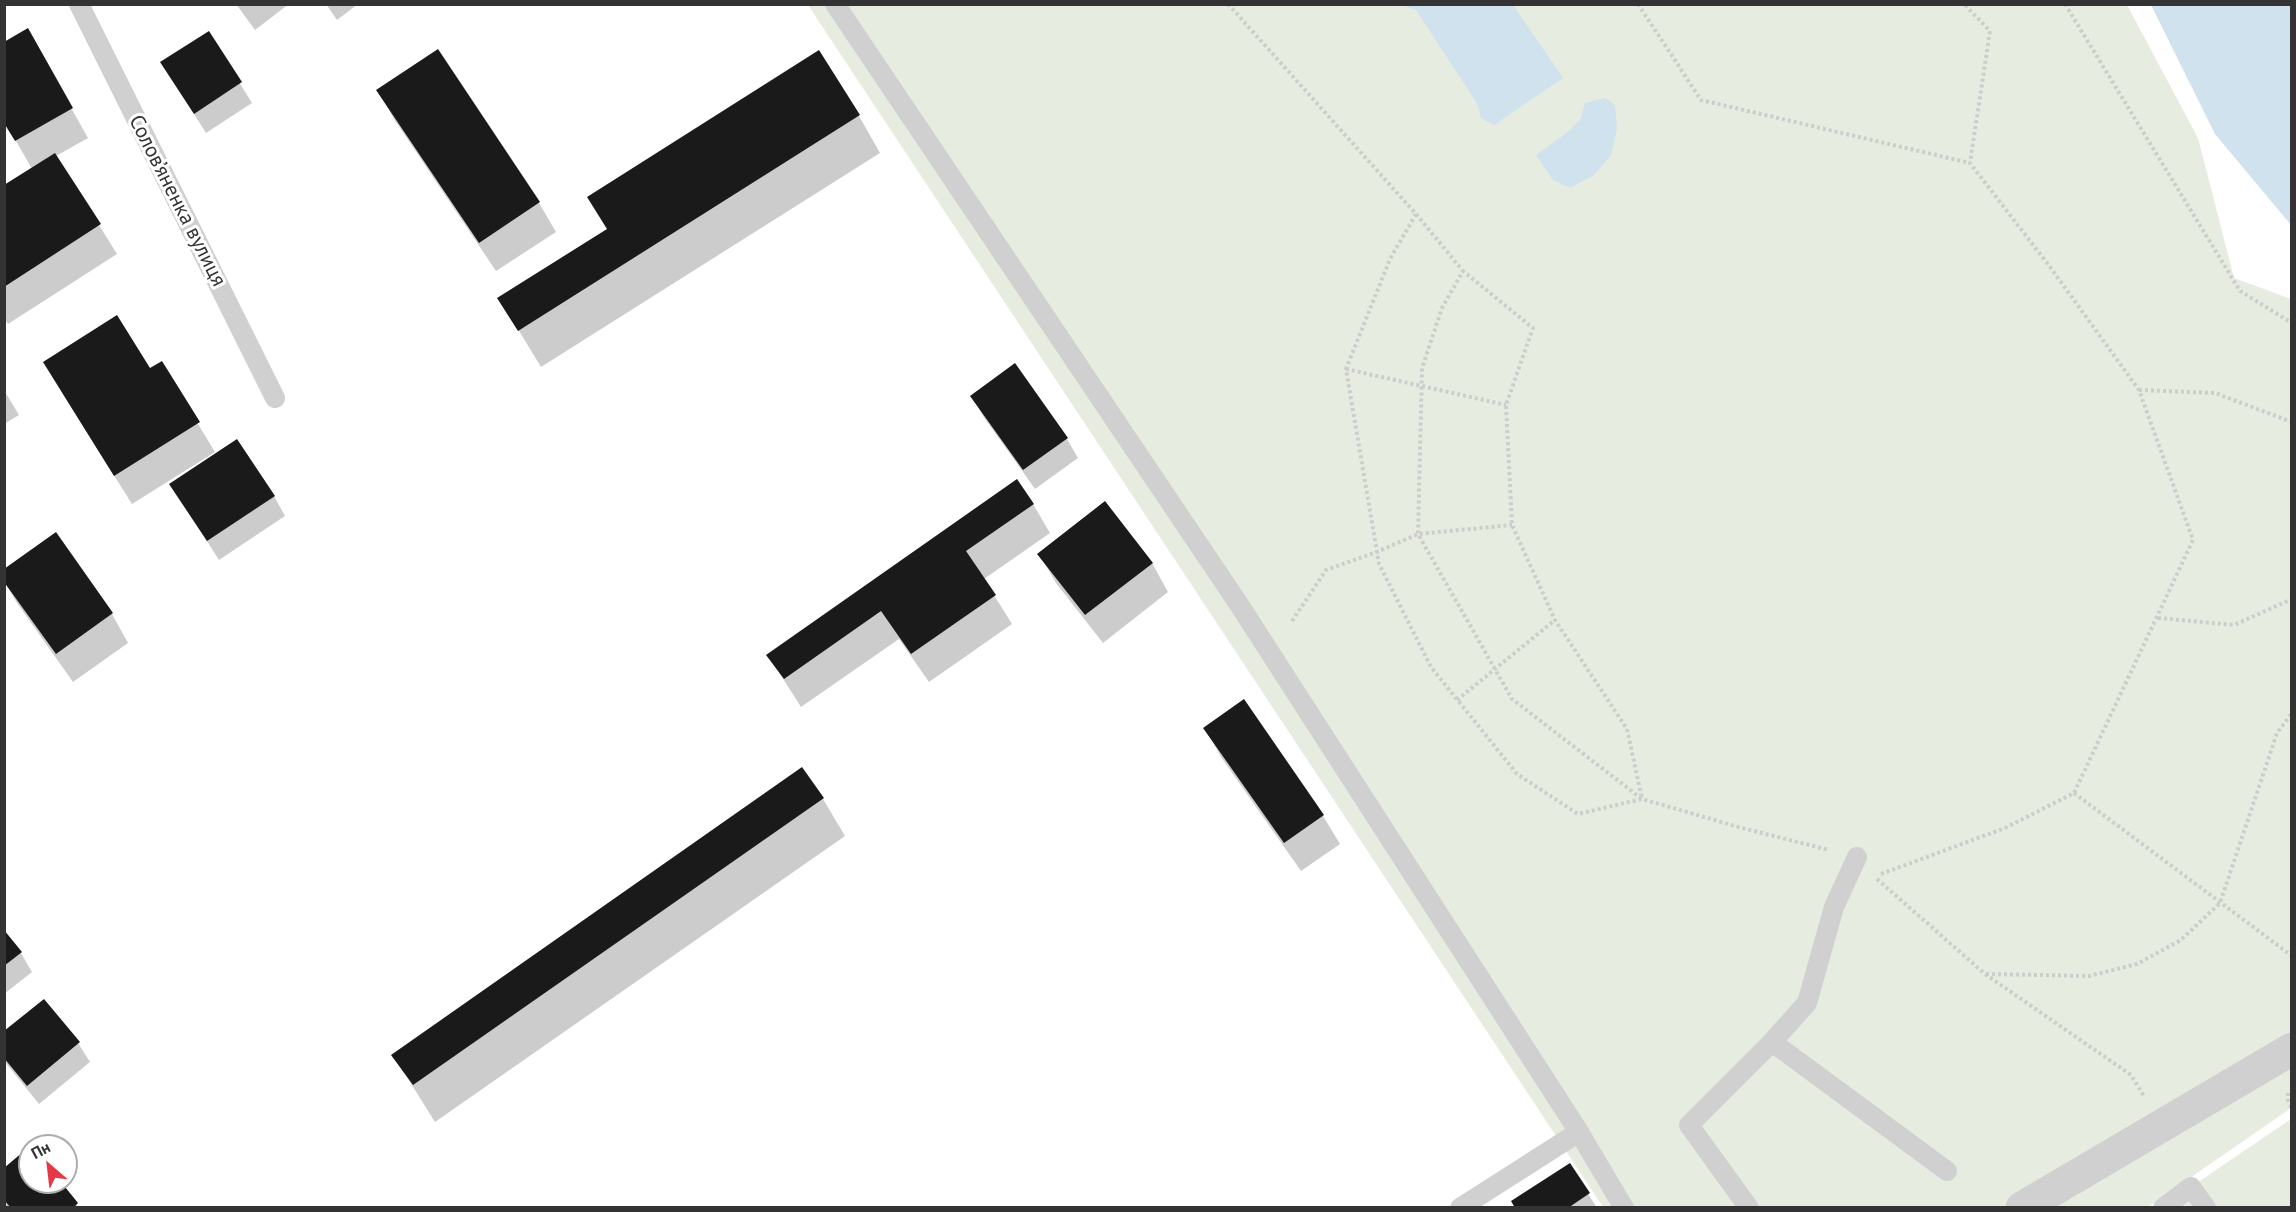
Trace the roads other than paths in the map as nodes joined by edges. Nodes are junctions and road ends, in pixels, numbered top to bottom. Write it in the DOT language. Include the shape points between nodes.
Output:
graph roads {
  1 [pos="79,4"];
  2 [pos="835,4"];
  3 [pos="275,398"];
  4 [pos="1857,856"];
  5 [pos="1772,1042"];
  6 [pos="2292,1049"];
  7 [pos="1580,1132"];
  8 [pos="1947,1171"];
  9 [pos="1460,1208"];
  10 [pos="1624,1208"];
  11 [pos="1749,1208"];
  12 [pos="2022,1208"];
  13 [pos="2163,1208"];
  14 [pos="2206,1208"];
  1 -- 3 [label="lane, Солов’яненка вулиця"];
  2 -- 7 [label="lane" via="1240,606"];
  4 -- 5 [label="lane" via="1834,906 1807,1003"];
  5 -- 8 [label="lane"];
  5 -- 11 [label="lane" via="1689,1125"];
  6 -- 12 [label="street"];
  7 -- 9 [label="lane"];
  7 -- 10 [label="lane"];
  13 -- 14 [label="lane" via="2191,1187"];
}
